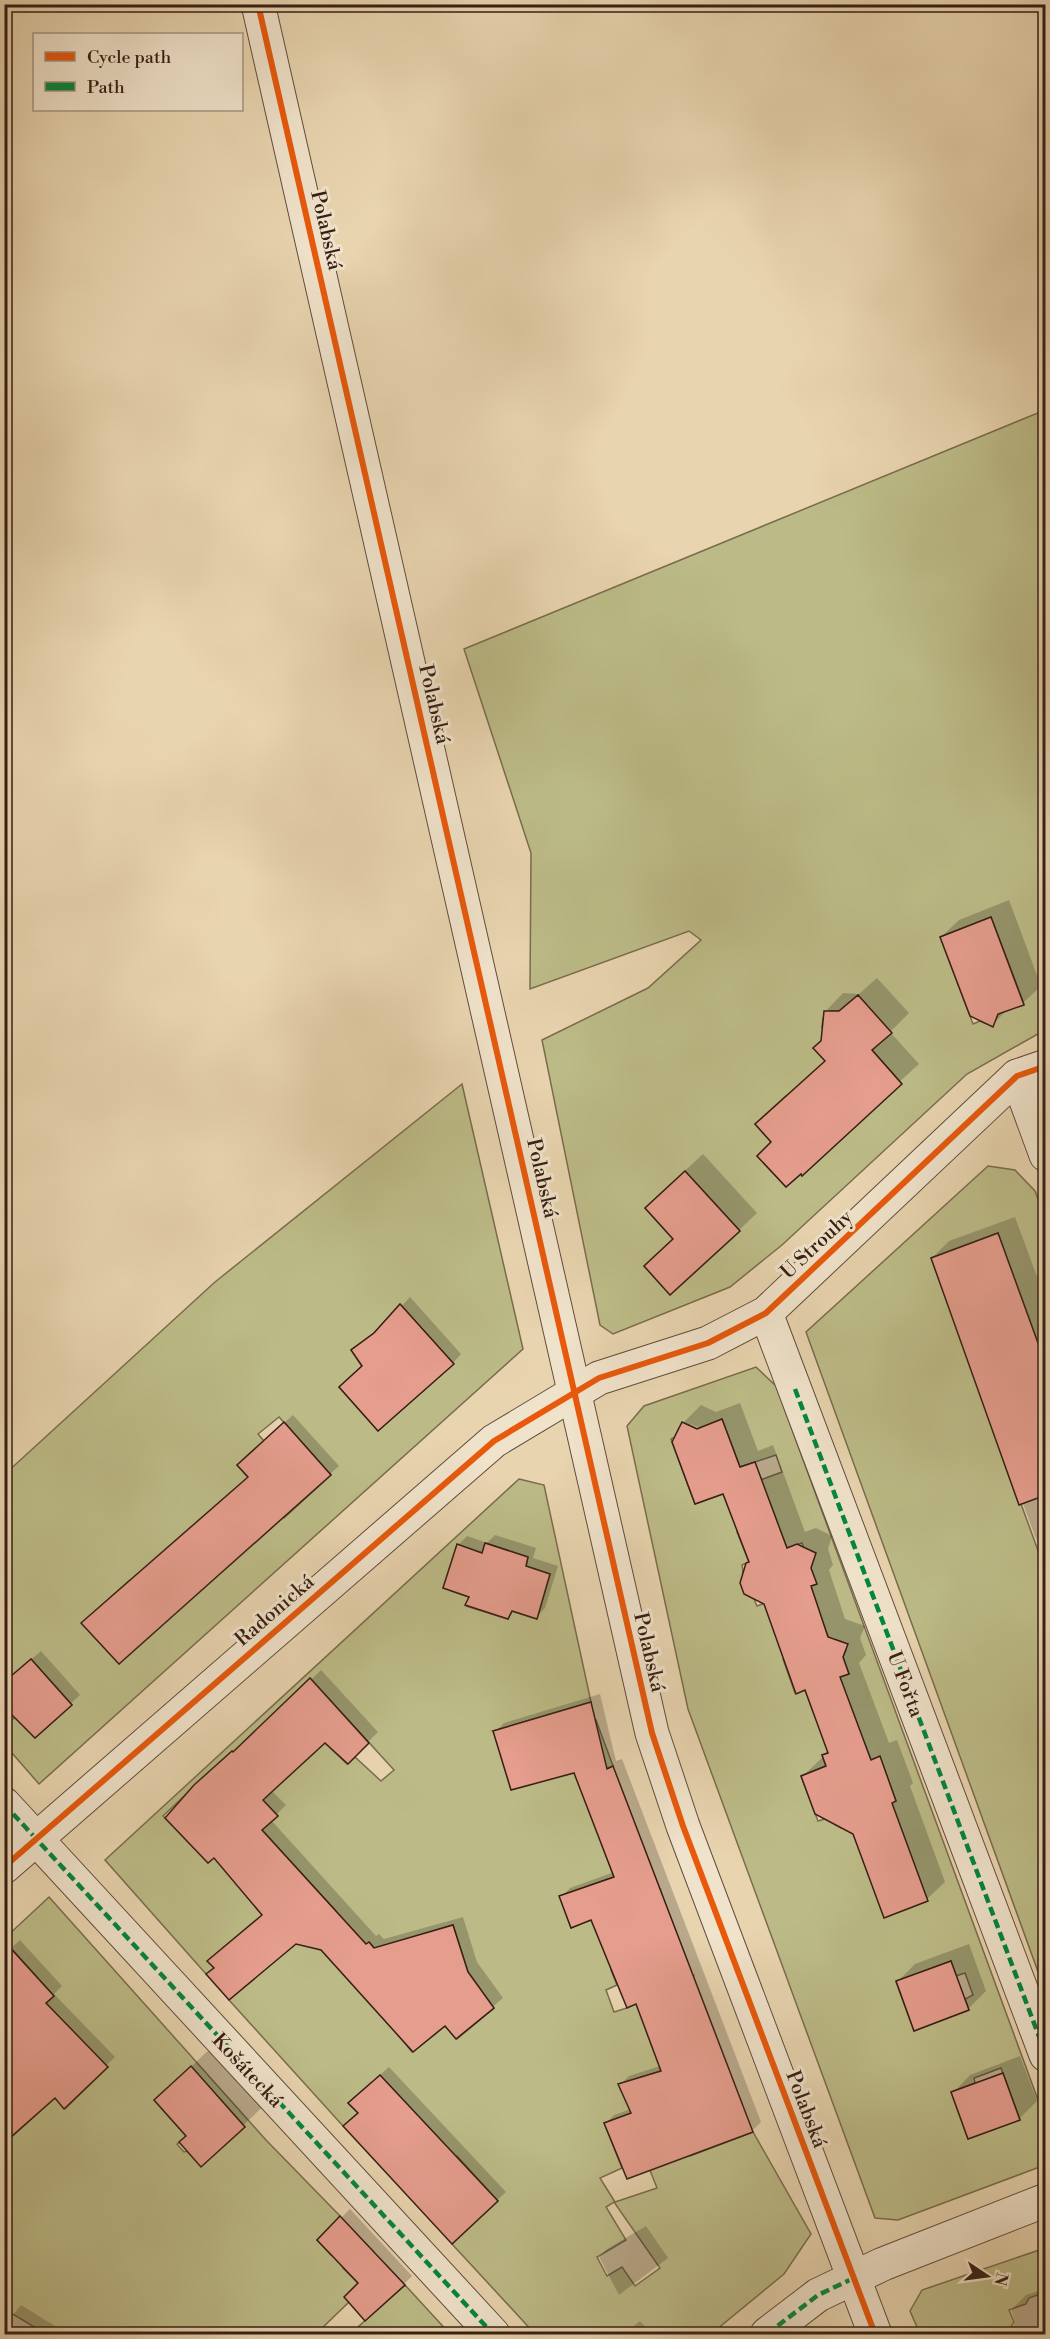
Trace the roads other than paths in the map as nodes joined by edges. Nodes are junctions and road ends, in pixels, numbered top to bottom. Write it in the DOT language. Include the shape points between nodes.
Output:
graph roads {
  1 [pos="258,4"];
  2 [pos="1031,1071"];
  3 [pos="1046,1155"];
  4 [pos="766,1313"];
  5 [pos="575,1393"];
  6 [pos="4,1804"];
  7 [pos="35,1840"];
  8 [pos="4,1867"];
  9 [pos="1046,2055"];
  10 [pos="1046,2200"];
  11 [pos="854,2278"];
  12 [pos="493,2334"];
  13 [pos="767,2334"];
  14 [pos="875,2334"];
  1 -- 5 [label="street, Polabská"];
  2 -- 3 [label="street"];
  2 -- 4 [label="street, U Strouhy"];
  4 -- 5 [label="street, U Strouhy" via="708,1343 599,1378"];
  4 -- 9 [label="street, U Fořta"];
  5 -- 7 [label="street, Radonická" via="494,1441"];
  5 -- 11 [label="street, Polabská" via="652,1733 683,1826"];
  6 -- 7 [label="street, Košátecká"];
  7 -- 8 [label="street, Radonická"];
  7 -- 12 [label="street, Košátecká"];
  10 -- 11 [label="street"];
  11 -- 13 [label="street" via="818,2295"];
  11 -- 14 [label="street, Polabská"];
}
